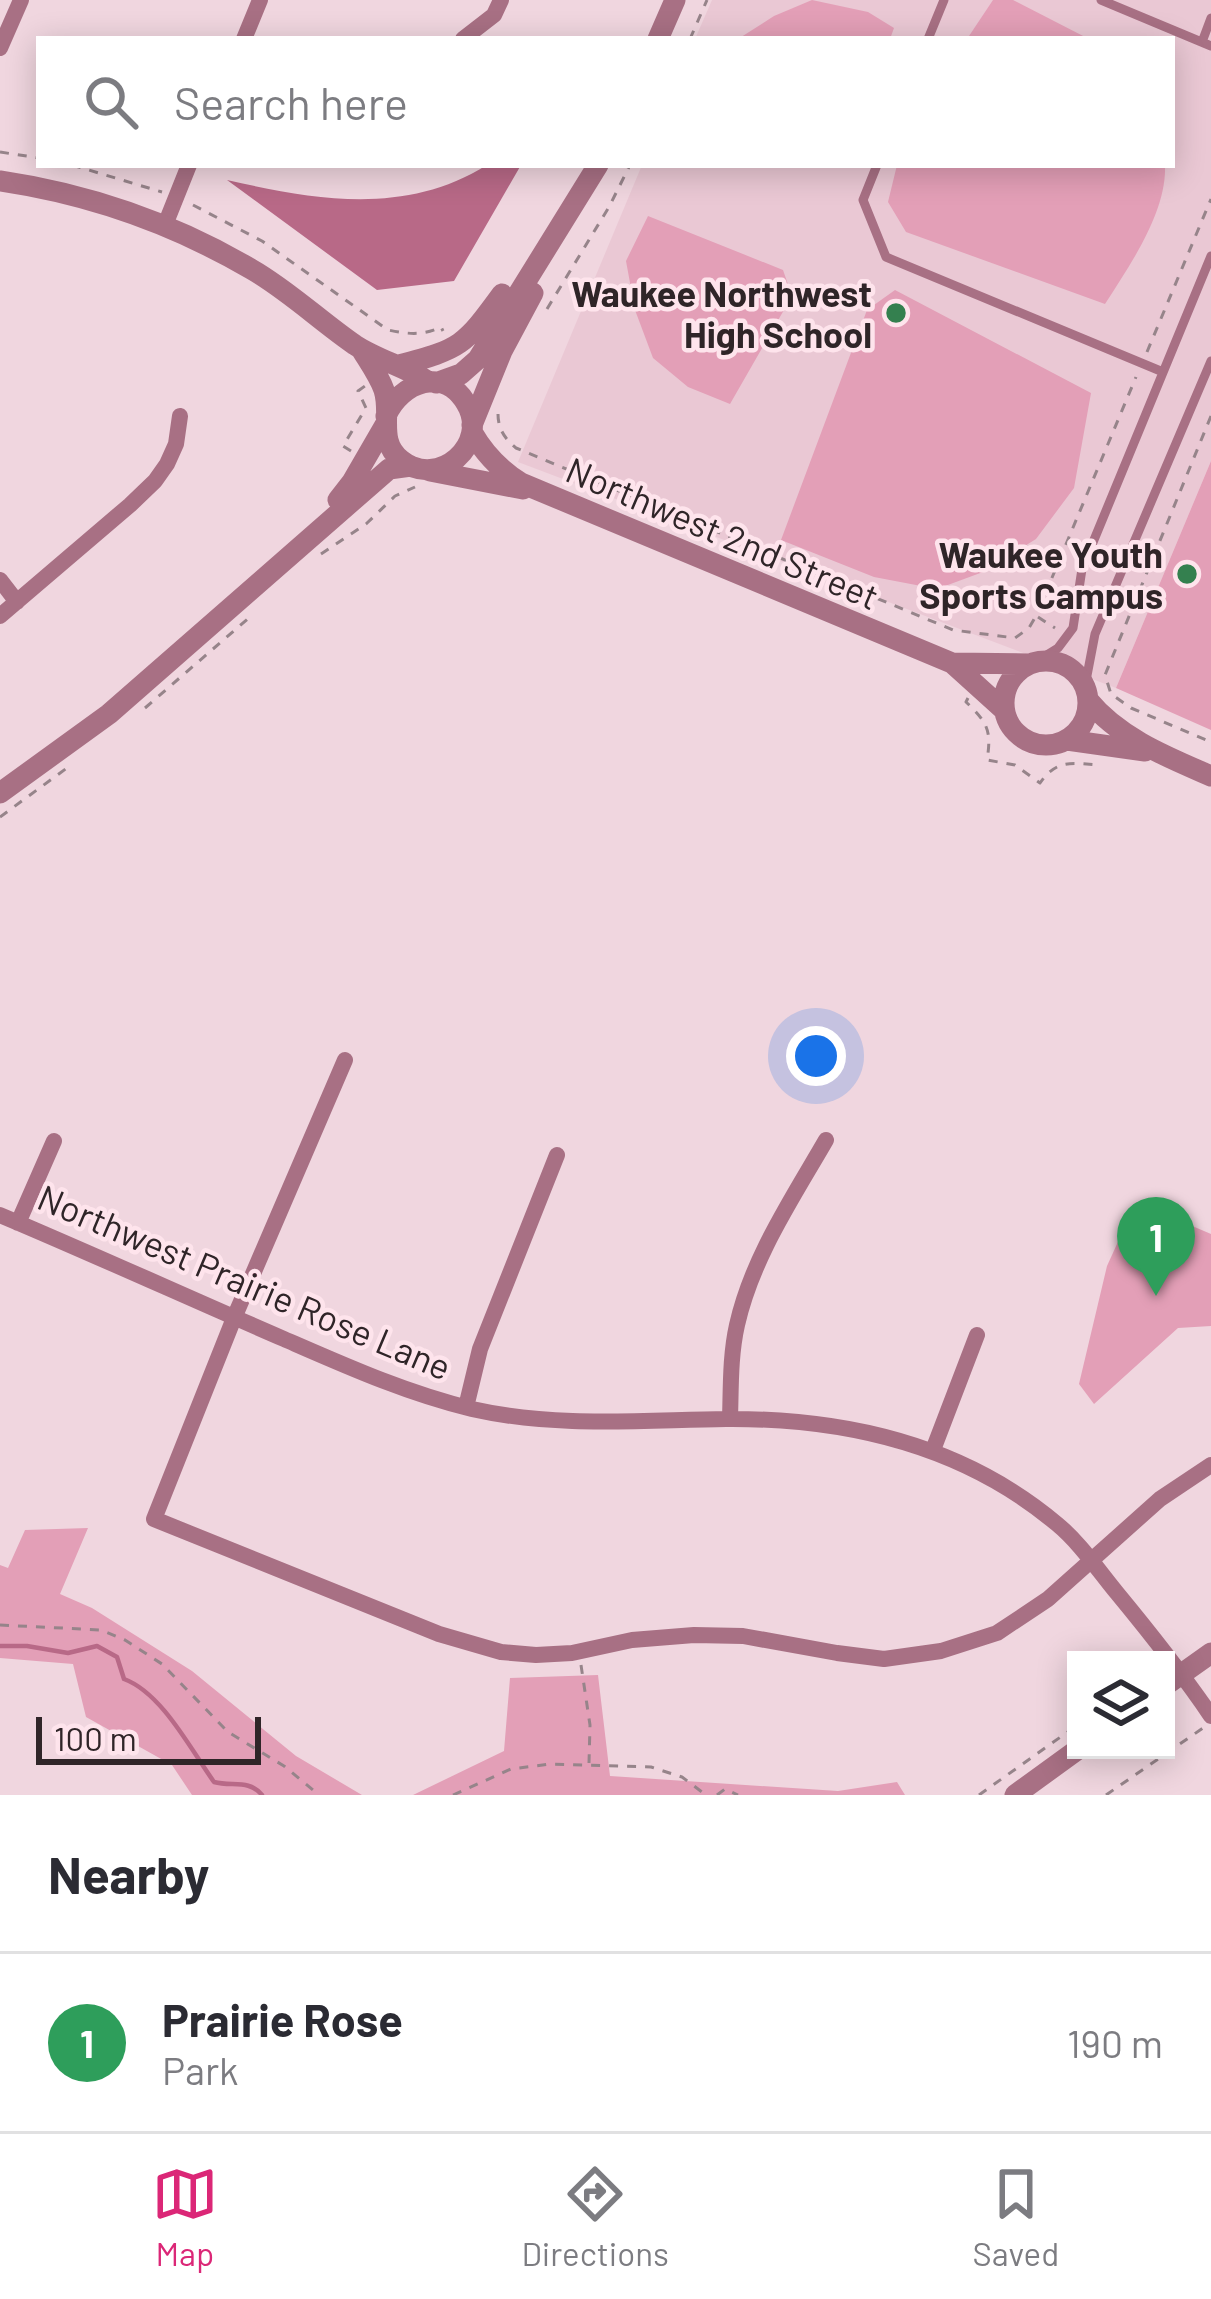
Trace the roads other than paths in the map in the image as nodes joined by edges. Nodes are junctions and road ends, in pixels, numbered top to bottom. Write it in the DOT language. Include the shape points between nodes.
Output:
graph roads {
  1 [pos="21,0"];
  2 [pos="260,0"];
  3 [pos="501,0"];
  4 [pos="675,0"];
  5 [pos="944,0"];
  6 [pos="1101,0"];
  7 [pos="1211,18"];
  8 [pos="245,36"];
  9 [pos="467,36"];
  10 [pos="659,36"];
  11 [pos="929,36"];
  12 [pos="1206,44"];
  13 [pos="0,48"];
  14 [pos="188,168"];
  15 [pos="596,168"];
  16 [pos="876,168"];
  17 [pos="0,181"];
  18 [pos="565,221"];
  19 [pos="164,225"];
  20 [pos="1211,256"];
  21 [pos="361,349"];
  22 [pos="1211,361"];
  23 [pos="399,365"];
  24 [pos="1163,372"];
  25 [pos="433,382"];
  26 [pos="180,416"];
  27 [pos="385,420"];
  28 [pos="472,428"];
  29 [pos="420,474"];
  30 [pos="536,490"];
  31 [pos="291,553"];
  32 [pos="0,580"];
  33 [pos="1079,594"];
  34 [pos="17,602"];
  35 [pos="1109,602"];
  36 [pos="0,616"];
  37 [pos="1034,662"];
  38 [pos="952,663"];
  39 [pos="1087,693"];
  40 [pos="1004,710"];
  41 [pos="1067,740"];
  42 [pos="1158,753"];
  43 [pos="1211,776"];
  44 [pos="0,793"];
  45 [pos="345,1060"];
  46 [pos="826,1140"];
  47 [pos="54,1141"];
  48 [pos="557,1154"];
  49 [pos="9,1219"];
  50 [pos="234,1318"];
  51 [pos="977,1335"];
  52 [pos="466,1407"];
  53 [pos="730,1419"];
  54 [pos="933,1450"];
  55 [pos="1211,1465"];
  56 [pos="1092,1562"];
  57 [pos="1154,1651"];
  58 [pos="1211,1653"];
  59 [pos="1175,1678"];
  60 [pos="1175,1680"];
  61 [pos="1211,1719"];
  62 [pos="1067,1757"];
  63 [pos="1015,1795"];
  1 -- 13 [label="street"];
  2 -- 8 [label="street"];
  3 -- 9 [label="street"];
  4 -- 10 [label="street"];
  5 -- 11 [label="lane"];
  6 -- 12 [label="lane"];
  7 -- 12 [label="lane"];
  14 -- 19 [label="street"];
  15 -- 18 [label="street"];
  16 -- 24 [label="lane" via="862,200 886,257"];
  17 -- 19 [label="street" via="51,188"];
  18 -- 23 [label="street" via="542,238 466,340"];
  18 -- 25 [label="street" via="478,358 461,374"];
  18 -- 28 [label="street"];
  19 -- 21 [label="street" via="254,270"];
  20 -- 24 [label="lane"];
  21 -- 23 [label="street"];
  21 -- 27 [label="street" via="383,387"];
  22 -- 35 [label="lane"];
  23 -- 25 [label="street"];
  24 -- 33 [label="lane" via="1082,569"];
  25 -- 27 [label="street" via="402,392"];
  25 -- 28 [label="street" via="457,392"];
  26 -- 34 [label="street" via="176,444 154,481"];
  27 -- 29 [label="street" via="393,451"];
  27 -- 31 [label="street" via="352,482"];
  28 -- 29 [label="street" via="460,457"];
  28 -- 30 [label="street, Northwest 2nd Street" via="506,474"];
  29 -- 30 [label="street, Northwest 2nd Street"];
  29 -- 31 [label="street" via="389,469"];
  30 -- 38 [label="street, Northwest 2nd Street"];
  31 -- 44 [label="street" via="109,714"];
  32 -- 34 [label="street"];
  33 -- 35 [label="lane"];
  33 -- 37 [label="lane" via="1073,628"];
  34 -- 36 [label="street"];
  35 -- 39 [label="lane" via="1095,634"];
  37 -- 38 [label="street, Northwest 2nd Street"];
  37 -- 39 [label="street, Northwest 2nd Street" via="1066,665"];
  37 -- 40 [label="street" via="1013,676"];
  38 -- 40 [label="street, Northwest 2nd Street"];
  39 -- 41 [label="street" via="1087,714"];
  39 -- 42 [label="street, Northwest 2nd Street" via="1100,715"];
  40 -- 41 [label="street, Northwest 2nd Street" via="1010,728 1032,744"];
  41 -- 42 [label="street, Northwest 2nd Street"];
  42 -- 43 [label="street, Northwest 2nd Street"];
  45 -- 50 [label="street"];
  46 -- 53 [label="street" via="774,1230 736,1326"];
  47 -- 49 [label="street"];
  48 -- 52 [label="street" via="480,1349"];
  49 -- 50 [label="street, Northwest Prairie Rose Lane"];
  50 -- 52 [label="street, Northwest Prairie Rose Lane" via="391,1385"];
  50 -- 56 [label="street" via="154,1519 470,1644 536,1655 632,1640 743,1636 884,1659 997,1633"];
  51 -- 54 [label="street"];
  52 -- 53 [label="street, Northwest Prairie Rose Lane" via="563,1421"];
  53 -- 54 [label="street, Northwest Prairie Rose Lane" via="808,1421"];
  54 -- 56 [label="street, Northwest Prairie Rose Lane" via="1008,1489"];
  55 -- 56 [label="street"];
  56 -- 57 [label="street, Northwest Prairie Rose Lane"];
  58 -- 59 [label="street"];
  60 -- 61 [label="street, Northwest Prairie Rose Lane"];
  62 -- 63 [label="street"];
}
